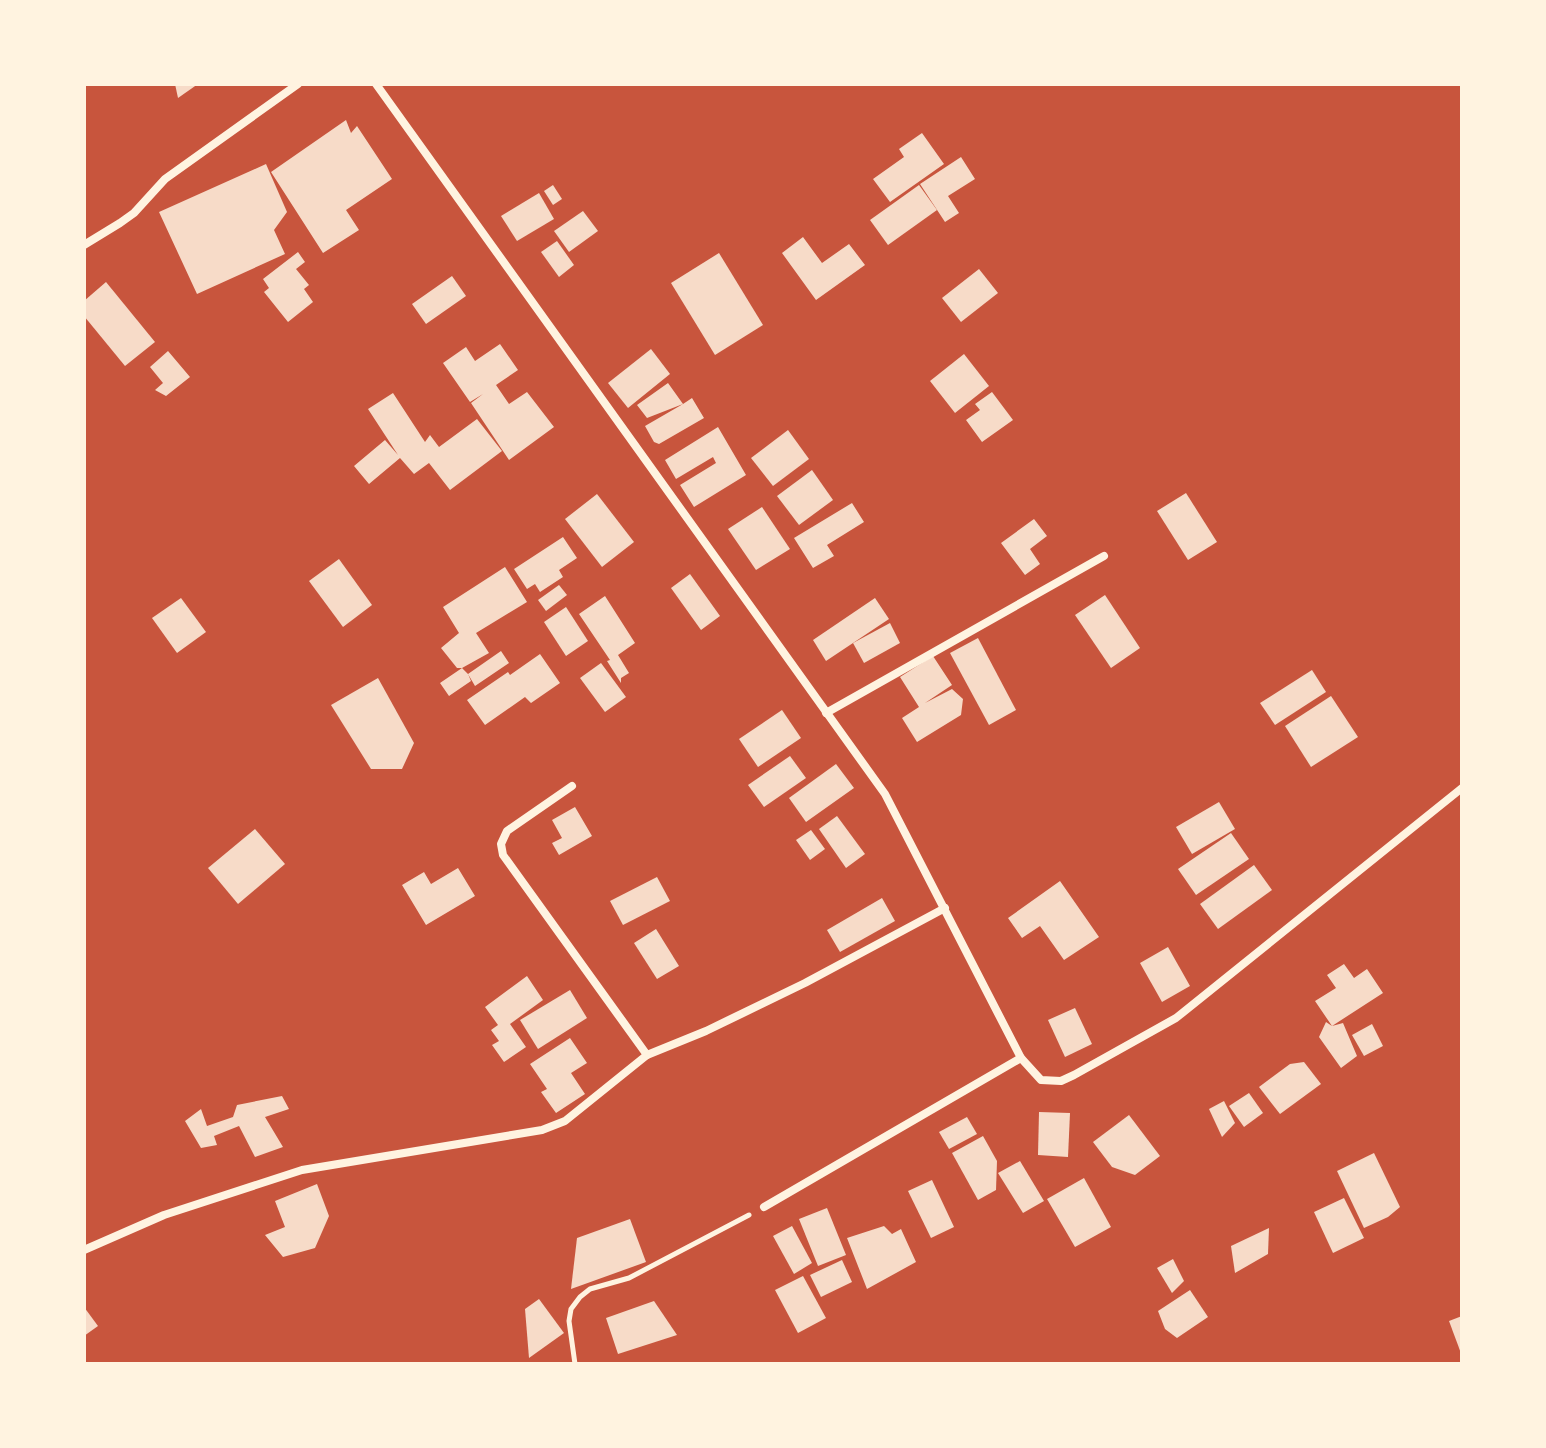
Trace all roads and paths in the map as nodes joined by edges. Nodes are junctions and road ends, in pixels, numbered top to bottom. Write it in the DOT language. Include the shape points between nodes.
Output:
graph roads {
  1 [pos="298,84"];
  2 [pos="376,84"];
  3 [pos="84,245"];
  4 [pos="1104,556"];
  5 [pos="826,713"];
  6 [pos="572,786"];
  7 [pos="1462,788"];
  8 [pos="945,908"];
  9 [pos="647,1055"];
  10 [pos="1021,1058"];
  11 [pos="764,1207"];
  12 [pos="84,1250"];
  13 [pos="575,1364"];
  1 -- 3 [label="street" via="165,179 134,213"];
  2 -- 5 [label="street"];
  4 -- 5 [label="street"];
  5 -- 8 [label="street" via="885,794"];
  6 -- 9 [label="street" via="507,831 503,855"];
  7 -- 10 [label="street" via="1176,1018 1061,1081 1041,1080"];
  8 -- 9 [label="street" via="805,983"];
  8 -- 10 [label="street"];
  9 -- 12 [label="street" via="565,1121 542,1130 302,1170 164,1215"];
  10 -- 11 [label="street"];
  11 -- 13 [label="path" via="629,1278 580,1297 569,1321"];
}
